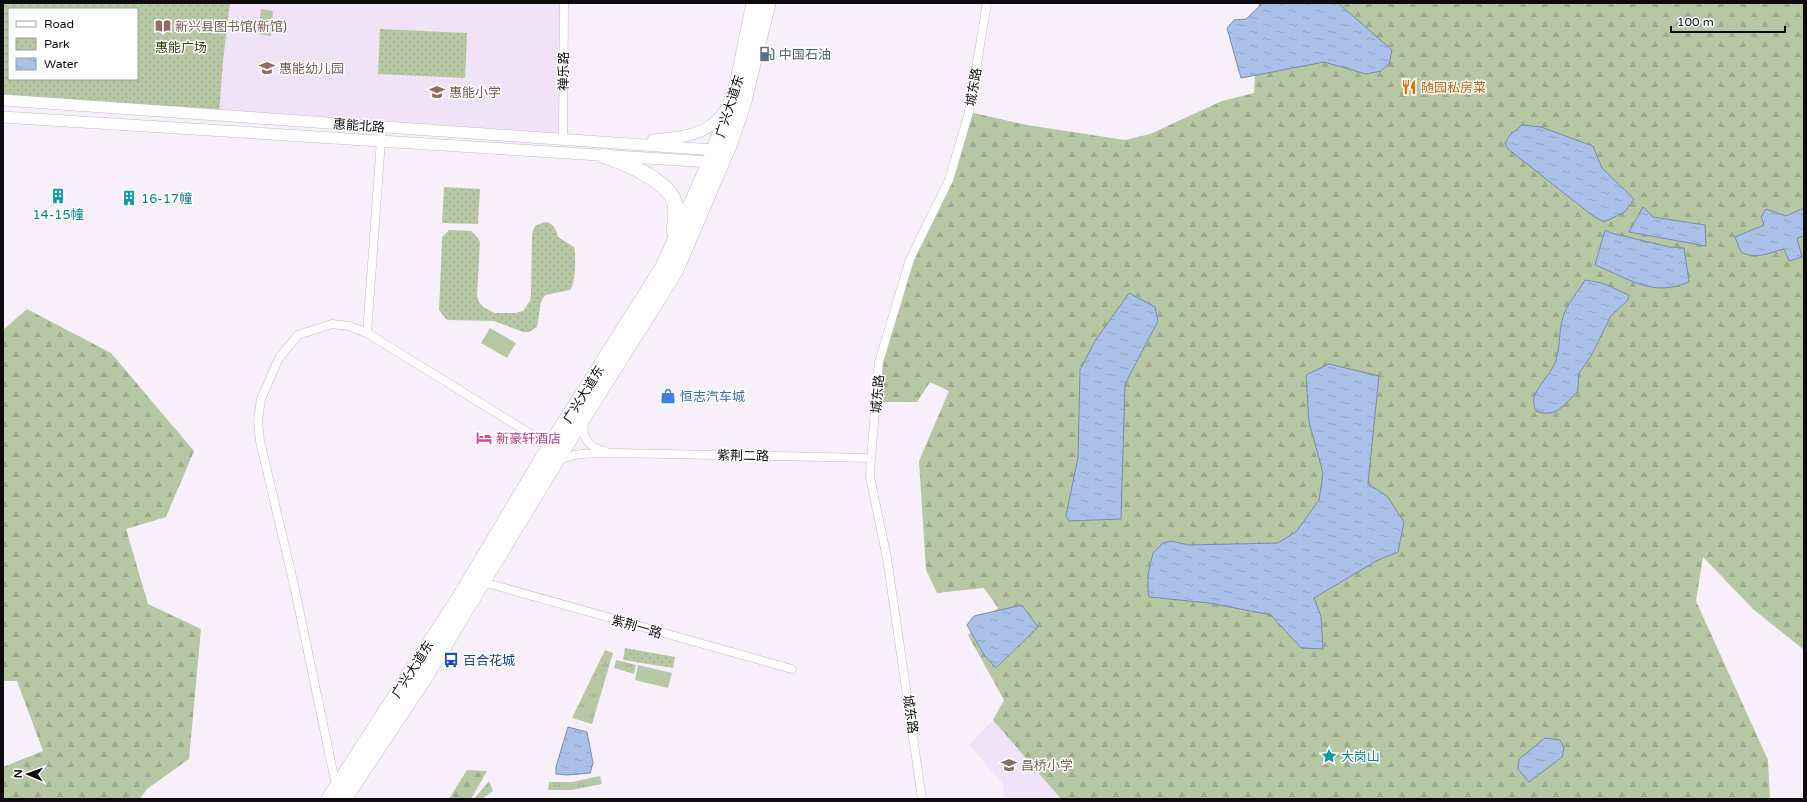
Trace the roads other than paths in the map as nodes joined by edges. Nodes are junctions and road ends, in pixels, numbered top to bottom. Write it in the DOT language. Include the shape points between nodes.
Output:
graph roads {
  1 [pos="564,3"];
  2 [pos="754,3"];
  3 [pos="768,3"];
  4 [pos="987,3"];
  5 [pos="737,85"];
  6 [pos="3,100"];
  7 [pos="3,116"];
  8 [pos="382,127"];
  9 [pos="563,139"];
  10 [pos="382,141"];
  11 [pos="616,143"];
  12 [pos="605,156"];
  13 [pos="712,156"];
  14 [pos="672,243"];
  15 [pos="367,333"];
  16 [pos="586,414"];
  17 [pos="550,446"];
  18 [pos="616,453"];
  19 [pos="871,458"];
  20 [pos="554,464"];
  21 [pos="483,582"];
  22 [pos="792,669"];
  23 [pos="337,795"];
  24 [pos="922,799"];
  1 -- 9 [label="street, 禅乐路"];
  2 -- 5 [label="highway, 广兴大道东"];
  3 -- 16 [label="highway, 广兴大道东" via="743,105 730,143 675,272"];
  4 -- 19 [label="street, 城东路" via="969,112 949,180 910,259 879,362"];
  5 -- 11 [label="street" via="724,111 713,124 701,132 675,138"];
  5 -- 13 [label="highway, 广兴大道东"];
  6 -- 8 [label="street, 惠能北路"];
  7 -- 10 [label="street, 惠能北路"];
  8 -- 9 [label="street, 惠能北路"];
  8 -- 10 [label="street"];
  9 -- 11 [label="street, 惠能北路"];
  10 -- 12 [label="street, 惠能北路"];
  10 -- 15 [label="street"];
  11 -- 13 [label="street, 惠能北路"];
  12 -- 13 [label="street, 惠能北路"];
  12 -- 14 [label="highway" via="631,165 667,190 675,202 676,216"];
  13 -- 14 [label="highway, 广兴大道东"];
  14 -- 17 [label="highway, 广兴大道东" via="663,267"];
  15 -- 17 [label="street"];
  15 -- 23 [label="street" via="349,326 332,324 298,335 279,358 261,398 258,421 264,462 294,585"];
  16 -- 18 [label="street, 紫荆二路" via="583,429 588,444 598,450"];
  16 -- 20 [label="highway, 广兴大道东"];
  17 -- 23 [label="highway, 广兴大道东"];
  18 -- 19 [label="street, 紫荆二路"];
  18 -- 20 [label="street, 紫荆二路" via="566,457"];
  19 -- 24 [label="street, 城东路" via="870,477 888,558"];
  20 -- 21 [label="highway, 广兴大道东"];
  21 -- 22 [label="street, 紫荆一路"];
  21 -- 23 [label="highway, 广兴大道东" via="425,677"];
}
